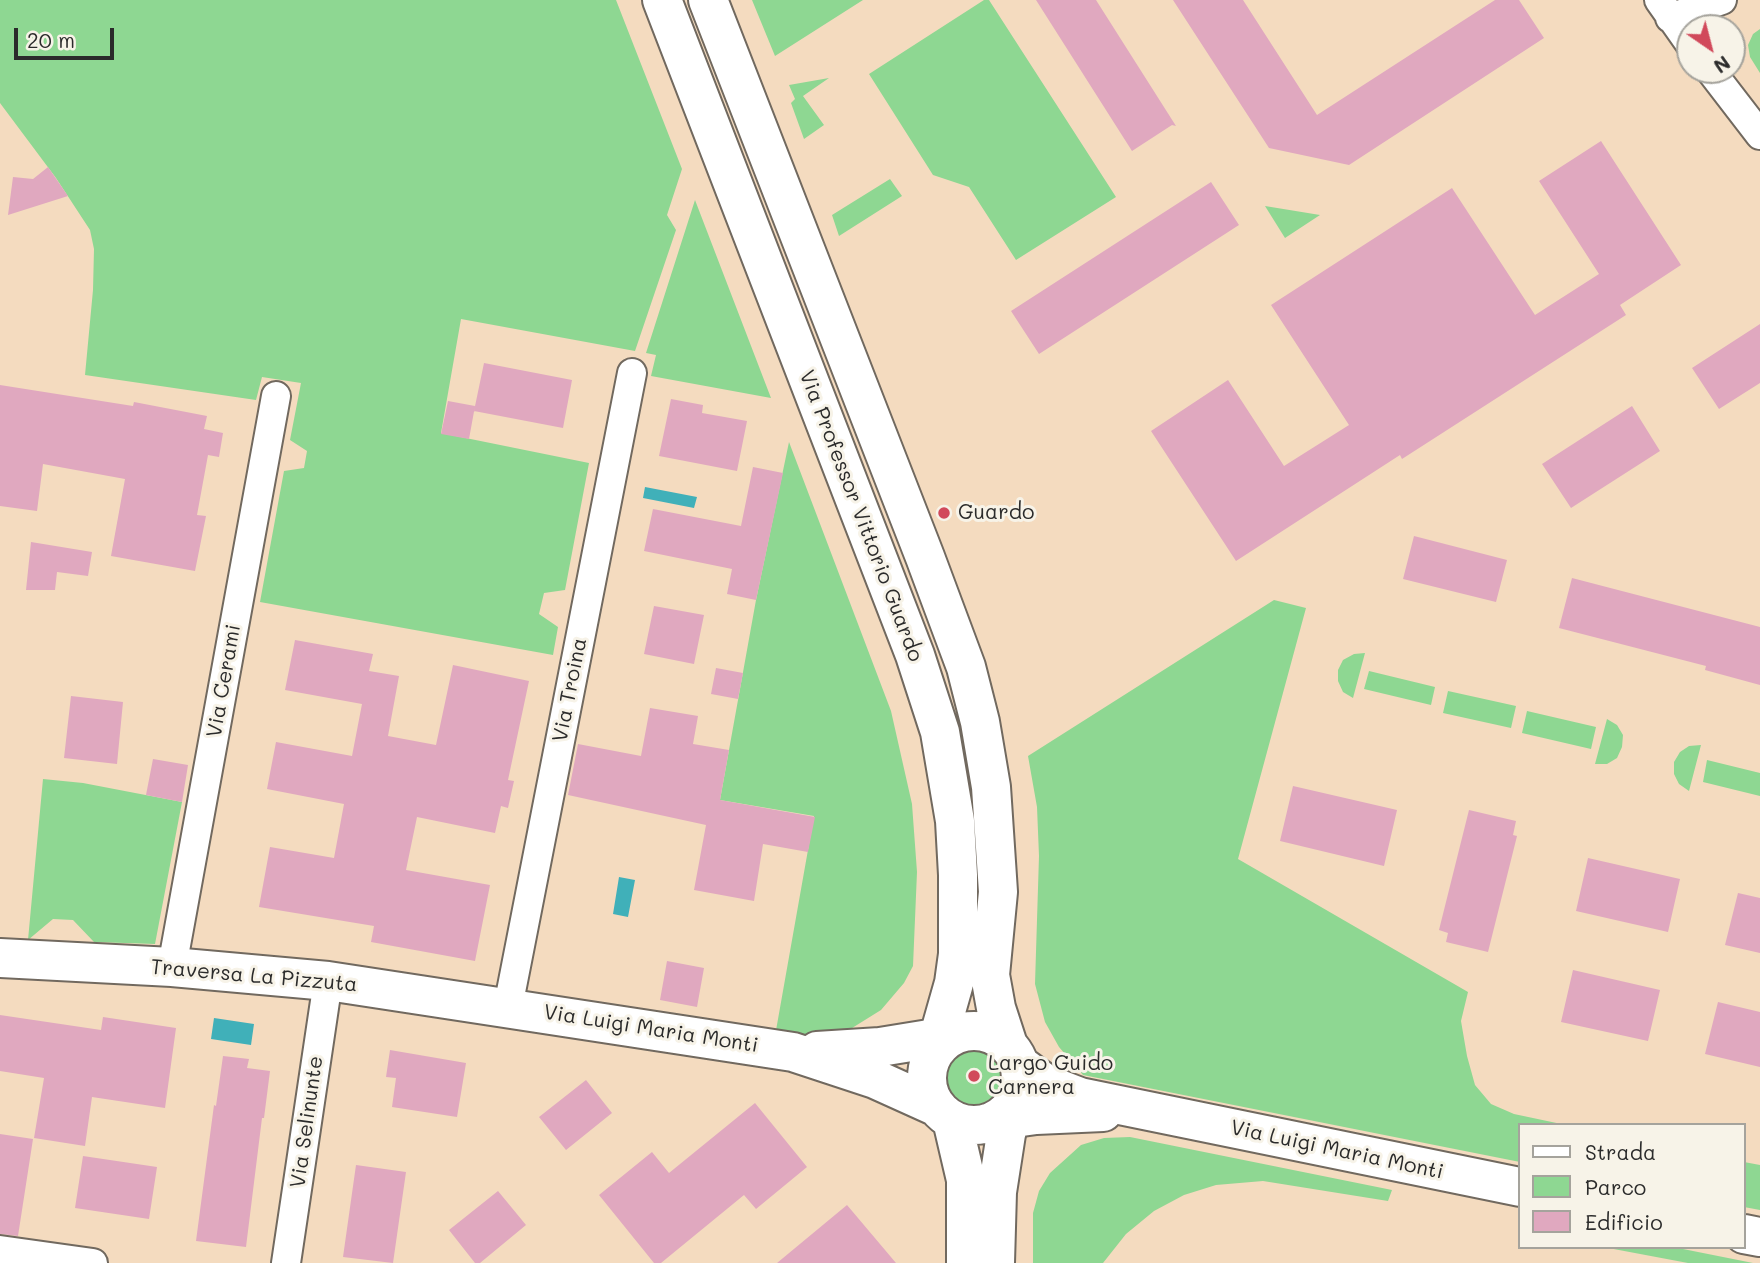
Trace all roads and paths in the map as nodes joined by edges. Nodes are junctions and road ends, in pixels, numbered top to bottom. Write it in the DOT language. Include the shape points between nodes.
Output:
graph roads {
  1 [pos="662,0"];
  2 [pos="708,0"];
  3 [pos="1722,0"];
  4 [pos="1665,9"];
  5 [pos="1676,24"];
  6 [pos="1721,84"];
  7 [pos="1760,135"];
  8 [pos="632,373"];
  9 [pos="276,396"];
  10 [pos="0,958"];
  11 [pos="172,967"];
  12 [pos="328,981"];
  13 [pos="508,1007"];
  14 [pos="942,1041"];
  15 [pos="793,1052"];
  16 [pos="1010,1090"];
  17 [pos="1154,1112"];
  18 [pos="944,1114"];
  19 [pos="1518,1187"];
  20 [pos="0,1250"];
  21 [pos="93,1263"];
  22 [pos="286,1263"];
  23 [pos="966,1263"];
  24 [pos="995,1263"];
  1 -- 14 [label="street, Via Professor Vittorio Guardo" via="910,643 940,732 955,821 958,875 958,954"];
  2 -- 16 [label="street, Via Professor Vittorio Guardo" via="966,667 992,787 998,892 990,975"];
  3 -- 4 [label="street"];
  4 -- 5 [label="street"];
  6 -- 7 [label="street"];
  8 -- 13 [label="street, Via Troina"];
  9 -- 11 [label="street, Via Cerami"];
  10 -- 11 [label="street, Traversa La Pizzuta"];
  11 -- 12 [label="street, Traversa La Pizzuta"];
  12 -- 13 [label="street, Traversa La Pizzuta"];
  12 -- 22 [label="street, Via Selinunte"];
  13 -- 15 [label="street, Via Luigi Maria Monti"];
  14 -- 15 [label="street"];
  14 -- 16 [label="street" via="965,1031 989,1032"];
  14 -- 18 [label="street" via="926,1073 930,1097"];
  15 -- 18 [label="street" via="876,1079"];
  16 -- 17 [label="street" via="1046,1084 1080,1097"];
  16 -- 17 [label="street" via="1066,1113"];
  16 -- 18 [label="street" via="979,1125"];
  16 -- 24 [label="street"];
  17 -- 19 [label="street, Via Luigi Maria Monti"];
  18 -- 23 [label="street" via="966,1180"];
  20 -- 21 [label="street"];
}
